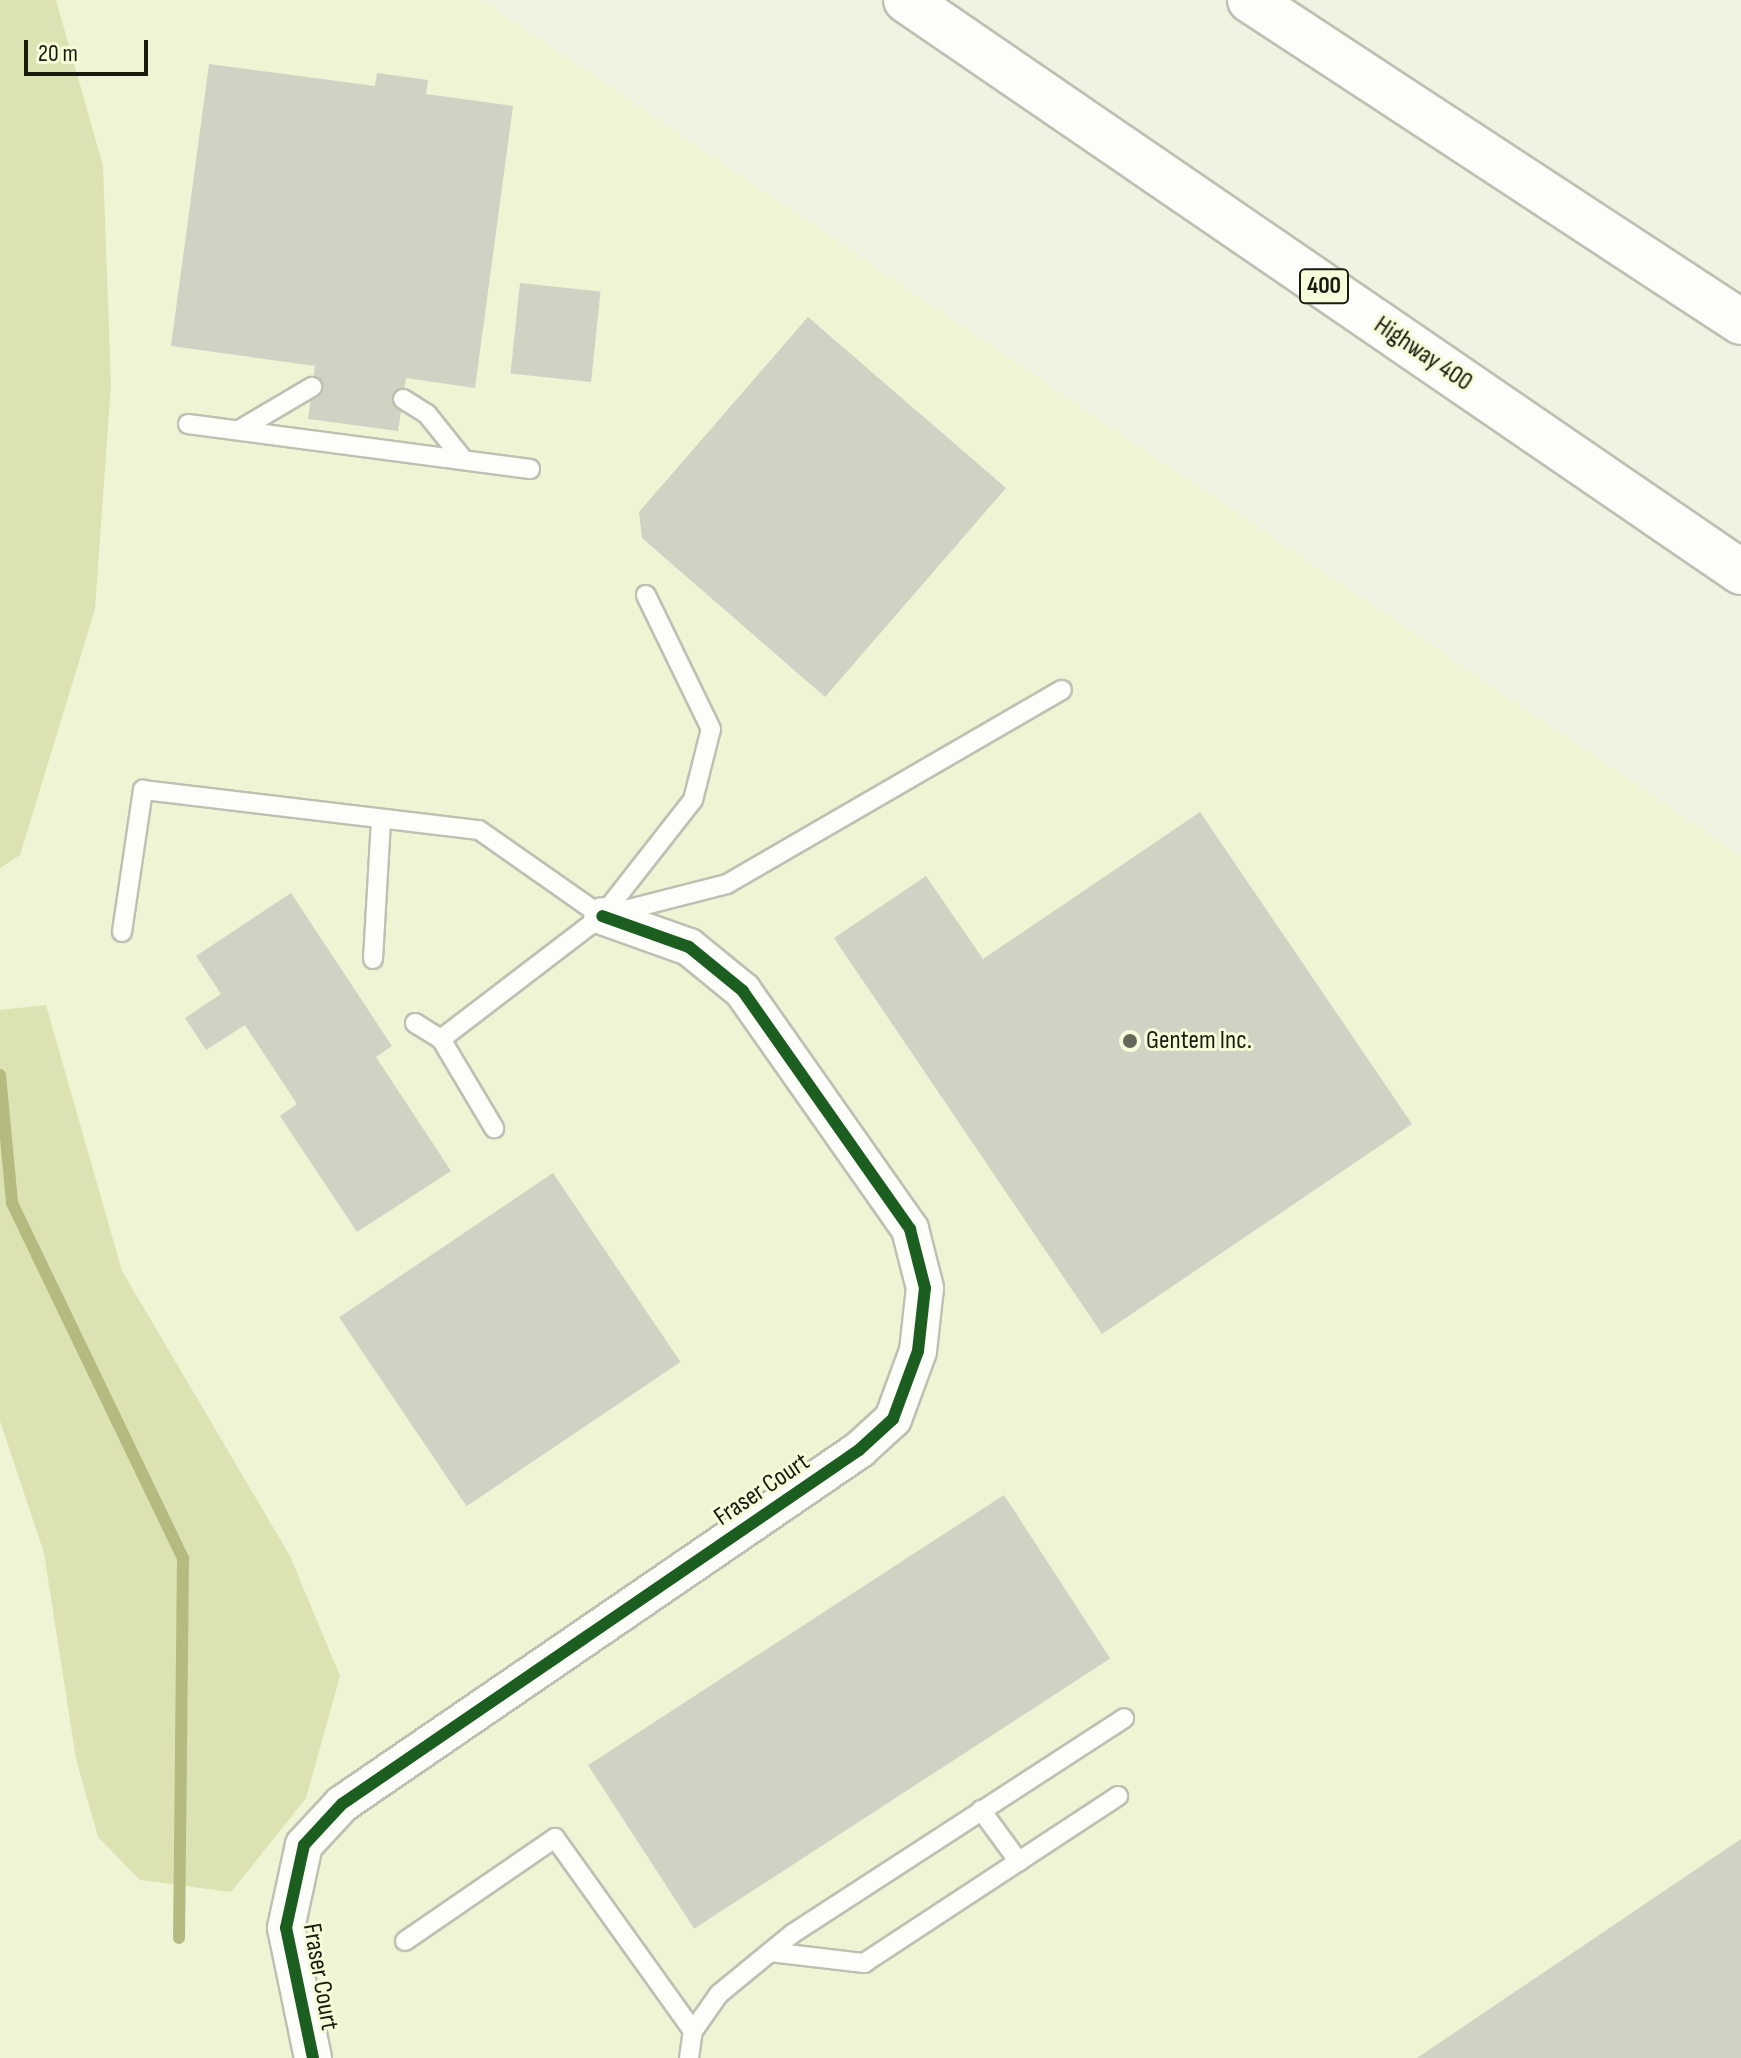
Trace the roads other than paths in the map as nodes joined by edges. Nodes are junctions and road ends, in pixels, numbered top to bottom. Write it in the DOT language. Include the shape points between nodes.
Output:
graph roads {
  1 [pos="906,0"];
  2 [pos="1250,0"];
  3 [pos="1734,316"];
  4 [pos="312,387"];
  5 [pos="403,399"];
  6 [pos="188,424"];
  7 [pos="239,430"];
  8 [pos="463,459"];
  9 [pos="530,469"];
  10 [pos="1741,572"];
  11 [pos="646,595"];
  12 [pos="1062,690"];
  13 [pos="381,819"];
  14 [pos="602,916"];
  15 [pos="122,932"];
  16 [pos="373,959"];
  17 [pos="415,1023"];
  18 [pos="441,1039"];
  19 [pos="494,1128"];
  20 [pos="1124,1718"];
  21 [pos="1118,1796"];
  22 [pos="981,1810"];
  23 [pos="1019,1862"];
  24 [pos="405,1941"];
  25 [pos="770,1952"];
  26 [pos="693,2031"];
  27 [pos="313,2058"];
  28 [pos="689,2058"];
  1 -- 10 [label="highway, Highway 400 / 400"];
  2 -- 3 [label="highway"];
  4 -- 7 [label="lane"];
  5 -- 8 [label="lane" via="427,414"];
  6 -- 7 [label="lane"];
  7 -- 8 [label="lane"];
  8 -- 9 [label="lane"];
  11 -- 14 [label="lane" via="711,729 693,800"];
  12 -- 14 [label="lane" via="727,884"];
  13 -- 14 [label="lane" via="479,830"];
  13 -- 15 [label="lane" via="143,790"];
  13 -- 16 [label="lane"];
  14 -- 18 [label="lane"];
  14 -- 27 [label="street, Fraser Court" via="689,947 743,991 910,1229 925,1288 918,1351 893,1419 859,1450 342,1804 304,1845 286,1928"];
  17 -- 18 [label="lane"];
  18 -- 19 [label="lane"];
  20 -- 22 [label="lane"];
  21 -- 23 [label="lane"];
  22 -- 23 [label="lane"];
  22 -- 25 [label="lane"];
  23 -- 25 [label="lane" via="864,1963"];
  24 -- 26 [label="lane" via="555,1838"];
  25 -- 26 [label="lane" via="719,1994"];
  26 -- 28 [label="lane"];
}
